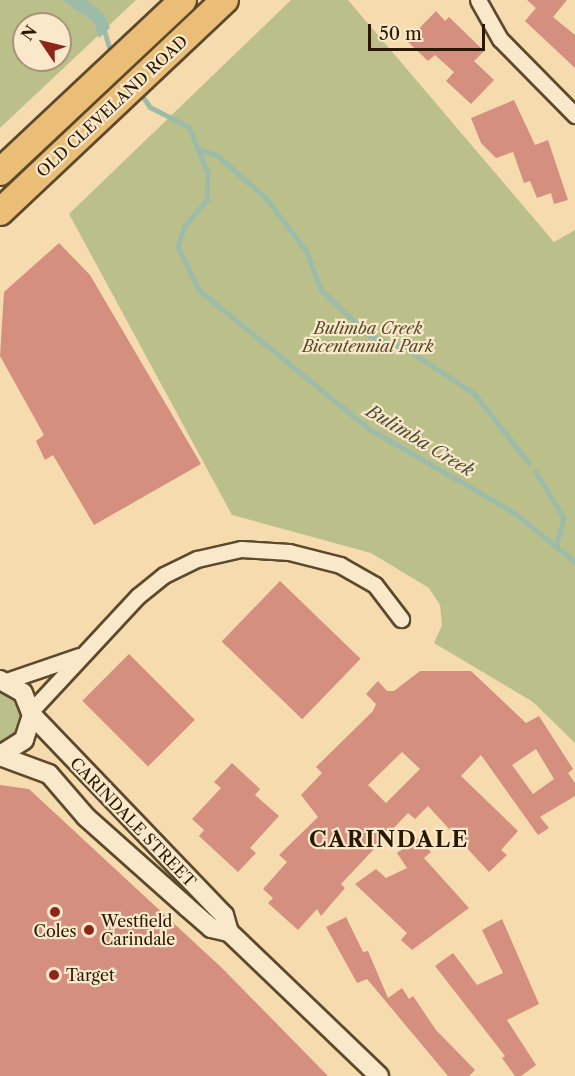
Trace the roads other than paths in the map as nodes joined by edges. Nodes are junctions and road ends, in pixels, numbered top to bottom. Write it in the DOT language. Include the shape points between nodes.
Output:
graph roads {
  1 [pos="225,0"];
  2 [pos="478,0"];
  3 [pos="177,6"];
  4 [pos="575,115"];
  5 [pos="0,172"];
  6 [pos="0,212"];
  7 [pos="401,619"];
  8 [pos="79,656"];
  9 [pos="3,681"];
  10 [pos="31,713"];
  11 [pos="0,756"];
  12 [pos="229,932"];
  13 [pos="379,1076"];
  1 -- 6 [label="highway, OLD CLEVELAND ROAD"];
  2 -- 4 [label="street" via="500,39"];
  3 -- 5 [label="highway, OLD CLEVELAND ROAD"];
  7 -- 8 [label="street" via="375,585 340,565 289,552 241,549 197,559 164,575"];
  8 -- 9 [label="street"];
  8 -- 10 [label="street"];
  9 -- 10 [label="street, CARINDALE STREET" via="23,693"];
  10 -- 11 [label="street" via="24,740"];
  10 -- 12 [label="street, CARINDALE STREET" via="224,915"];
  11 -- 12 [label="street, CARINDALE STREET" via="49,774 86,817 187,907 211,928"];
  12 -- 13 [label="street, CARINDALE STREET"];
}
